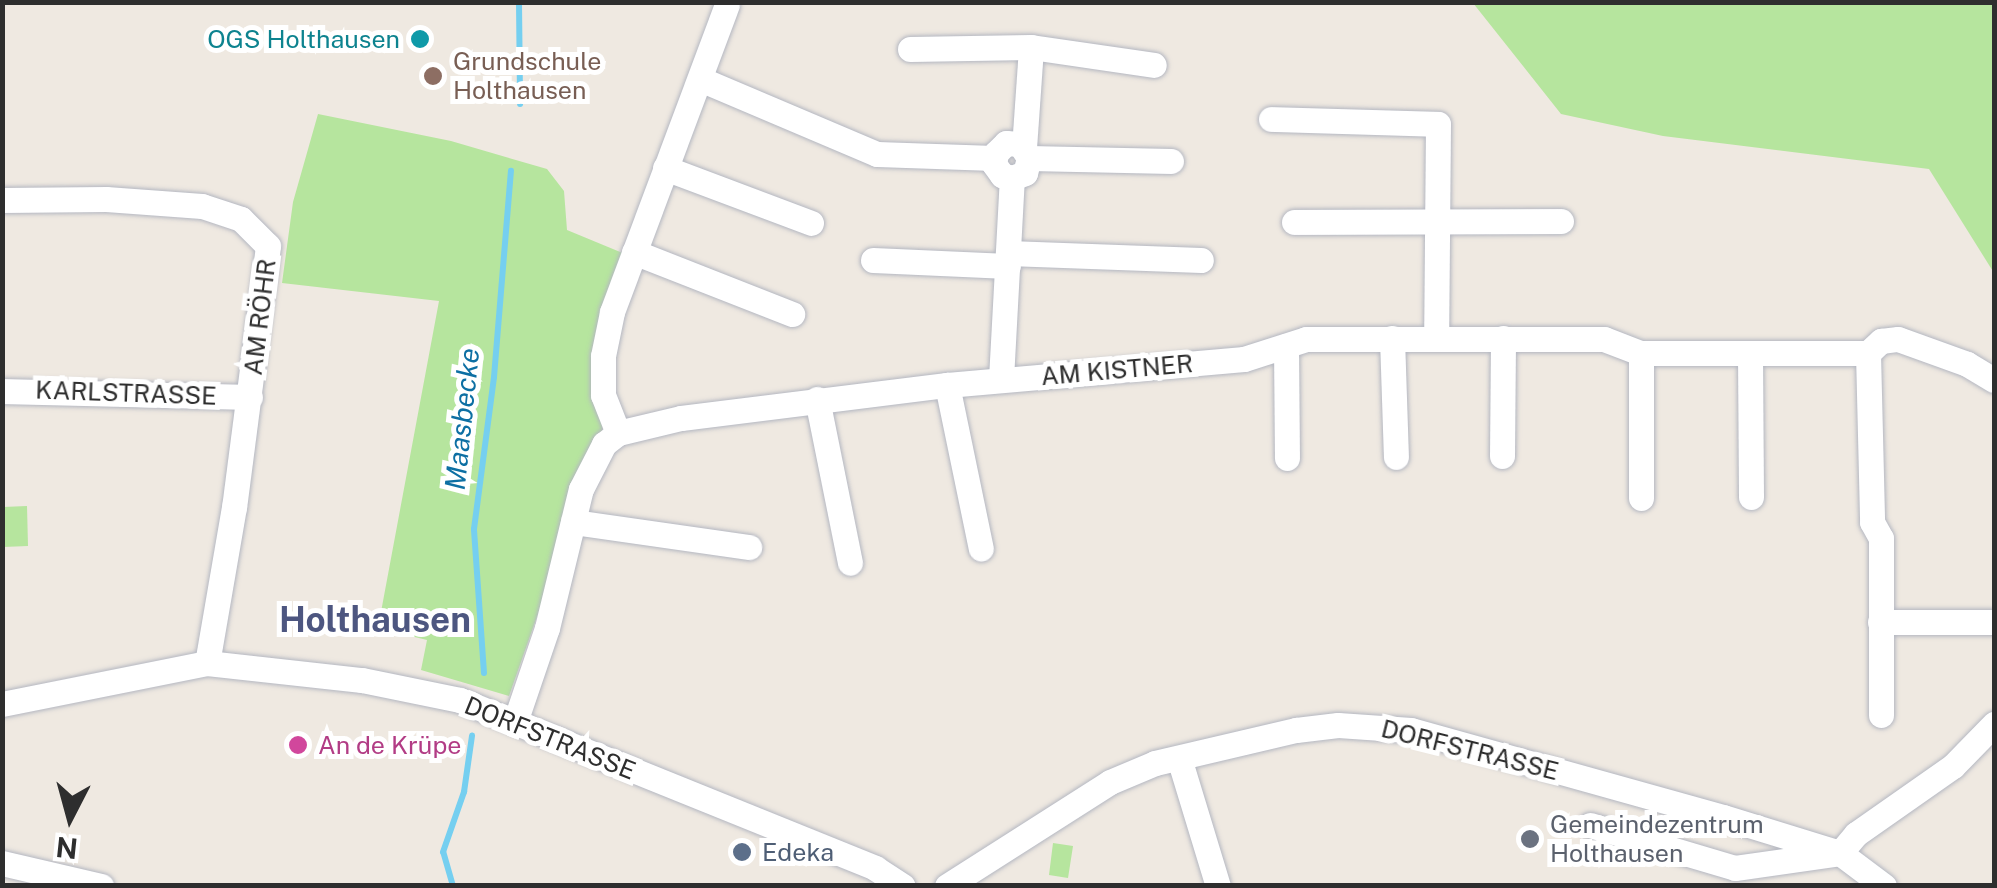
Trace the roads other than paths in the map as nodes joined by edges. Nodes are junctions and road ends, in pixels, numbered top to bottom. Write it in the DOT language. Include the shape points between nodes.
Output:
graph roads {
  1 [pos="728,5"];
  2 [pos="1031,47"];
  3 [pos="910,49"];
  4 [pos="1154,65"];
  5 [pos="700,79"];
  6 [pos="1271,119"];
  7 [pos="1027,153"];
  8 [pos="994,158"];
  9 [pos="1170,161"];
  10 [pos="665,168"];
  11 [pos="1012,178"];
  12 [pos="2,200"];
  13 [pos="1294,222"];
  14 [pos="1437,222"];
  15 [pos="1561,222"];
  16 [pos="812,223"];
  17 [pos="634,252"];
  18 [pos="1008,259"];
  19 [pos="873,260"];
  20 [pos="1201,260"];
  21 [pos="792,314"];
  22 [pos="1436,337"];
  23 [pos="1392,338"];
  24 [pos="1503,338"];
  25 [pos="1286,346"];
  26 [pos="1641,353"];
  27 [pos="1750,353"];
  28 [pos="1868,353"];
  29 [pos="1001,380"];
  30 [pos="1994,380"];
  31 [pos="947,385"];
  32 [pos="2,391"];
  33 [pos="250,397"];
  34 [pos="816,400"];
  35 [pos="618,433"];
  36 [pos="1502,456"];
  37 [pos="1396,457"];
  38 [pos="1287,458"];
  39 [pos="1751,497"];
  40 [pos="1641,498"];
  41 [pos="573,522"];
  42 [pos="749,547"];
  43 [pos="980,549"];
  44 [pos="850,563"];
  45 [pos="1880,622"];
  46 [pos="1994,622"];
  47 [pos="207,664"];
  48 [pos="2,704"];
  49 [pos="1881,715"];
  50 [pos="515,722"];
  51 [pos="1994,724"];
  52 [pos="1179,758"];
  53 [pos="1590,825"];
  54 [pos="1840,853"];
  55 [pos="2,863"];
  56 [pos="101,886"];
  57 [pos="903,886"];
  58 [pos="947,886"];
  59 [pos="1218,886"];
  60 [pos="1884,886"];
  1 -- 5 [label="street"];
  2 -- 3 [label="street"];
  2 -- 4 [label="street"];
  2 -- 7 [label="street"];
  5 -- 8 [label="street" via="876,154"];
  5 -- 10 [label="street"];
  6 -- 14 [label="street" via="1438,124"];
  7 -- 8 [label="street" via="1006,143"];
  7 -- 9 [label="street"];
  7 -- 11 [label="street" via="1025,173"];
  8 -- 11 [label="street" via="998,170"];
  10 -- 16 [label="street"];
  10 -- 17 [label="street"];
  11 -- 18 [label="street"];
  12 -- 33 [label="street, AM RÖHR" via="202,206 241,219 268,246"];
  13 -- 14 [label="street"];
  14 -- 15 [label="street"];
  14 -- 22 [label="street"];
  17 -- 21 [label="street"];
  17 -- 35 [label="street" via="604,356 604,394"];
  18 -- 19 [label="street"];
  18 -- 20 [label="street"];
  18 -- 29 [label="street"];
  22 -- 23 [label="street, AM KISTNER"];
  22 -- 24 [label="street, AM KISTNER"];
  23 -- 25 [label="street, AM KISTNER" via="1306,339"];
  23 -- 37 [label="street"];
  24 -- 26 [label="street, AM KISTNER" via="1604,339"];
  24 -- 36 [label="street"];
  25 -- 29 [label="street, AM KISTNER" via="1244,360"];
  25 -- 38 [label="street"];
  26 -- 27 [label="street, AM KISTNER"];
  26 -- 40 [label="street"];
  27 -- 28 [label="street, AM KISTNER"];
  27 -- 39 [label="street"];
  28 -- 30 [label="street, AM KISTNER" via="1887,338 1908,340"];
  28 -- 45 [label="street"];
  29 -- 31 [label="street, AM KISTNER"];
  31 -- 34 [label="street, AM KISTNER"];
  31 -- 43 [label="street"];
  32 -- 33 [label="street, KARLSTRASSE"];
  33 -- 47 [label="street, AM RÖHR"];
  34 -- 35 [label="street, AM KISTNER"];
  34 -- 44 [label="street"];
  35 -- 41 [label="street" via="604,444 581,488"];
  41 -- 42 [label="street"];
  41 -- 50 [label="street"];
  45 -- 46 [label="street"];
  45 -- 49 [label="street"];
  47 -- 48 [label="street, DORFSTRASSE"];
  47 -- 50 [label="street, DORFSTRASSE" via="362,680 460,700"];
  50 -- 57 [label="street, DORFSTRASSE" via="860,862"];
  51 -- 54 [label="street" via="1953,766 1856,834"];
  52 -- 54 [label="street, DORFSTRASSE" via="1310,728 1411,730"];
  52 -- 58 [label="street, DORFSTRASSE" via="1110,782"];
  52 -- 59 [label="street"];
  53 -- 54 [label="street" via="1735,868"];
  54 -- 60 [label="street, DORFSTRASSE"];
  55 -- 56 [label="street"];
}
